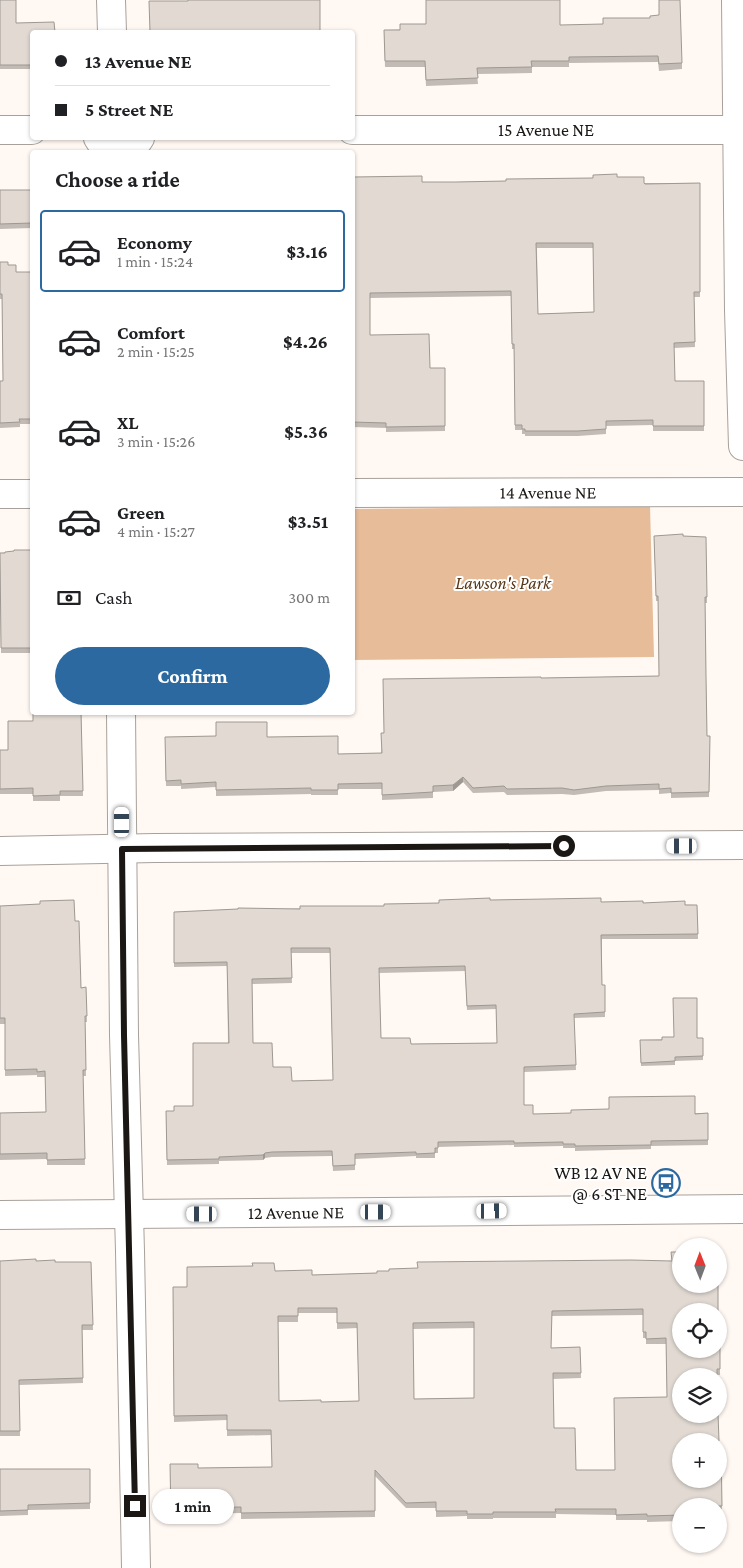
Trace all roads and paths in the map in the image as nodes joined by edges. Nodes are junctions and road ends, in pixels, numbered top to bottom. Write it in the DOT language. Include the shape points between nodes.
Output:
graph roads {
  1 [pos="111,0"];
  2 [pos="736,0"];
  3 [pos="112,30"];
  4 [pos="0,130"];
  5 [pos="30,130"];
  6 [pos="355,130"];
  7 [pos="738,130"];
  8 [pos="743,446"];
  9 [pos="743,492"];
  10 [pos="355,493"];
  11 [pos="0,494"];
  12 [pos="30,494"];
  13 [pos="122,715"];
  14 [pos="743,845"];
  15 [pos="122,849"];
  16 [pos="0,851"];
  17 [pos="743,1209"];
  18 [pos="129,1214"];
  19 [pos="0,1215"];
  20 [pos="136,1568"];
  1 -- 3 [label="street"];
  2 -- 7 [label="street"];
  4 -- 5 [label="street"];
  6 -- 7 [label="street, 15 Avenue NE"];
  7 -- 8 [label="street"];
  9 -- 10 [label="street, 14 Avenue NE"];
  11 -- 12 [label="street"];
  13 -- 15 [label="street"];
  14 -- 15 [label="street"];
  15 -- 16 [label="street"];
  15 -- 18 [label="street"];
  17 -- 18 [label="street, 12 Avenue NE"];
  18 -- 19 [label="street, 12 Avenue NE"];
  18 -- 20 [label="street"];
}
